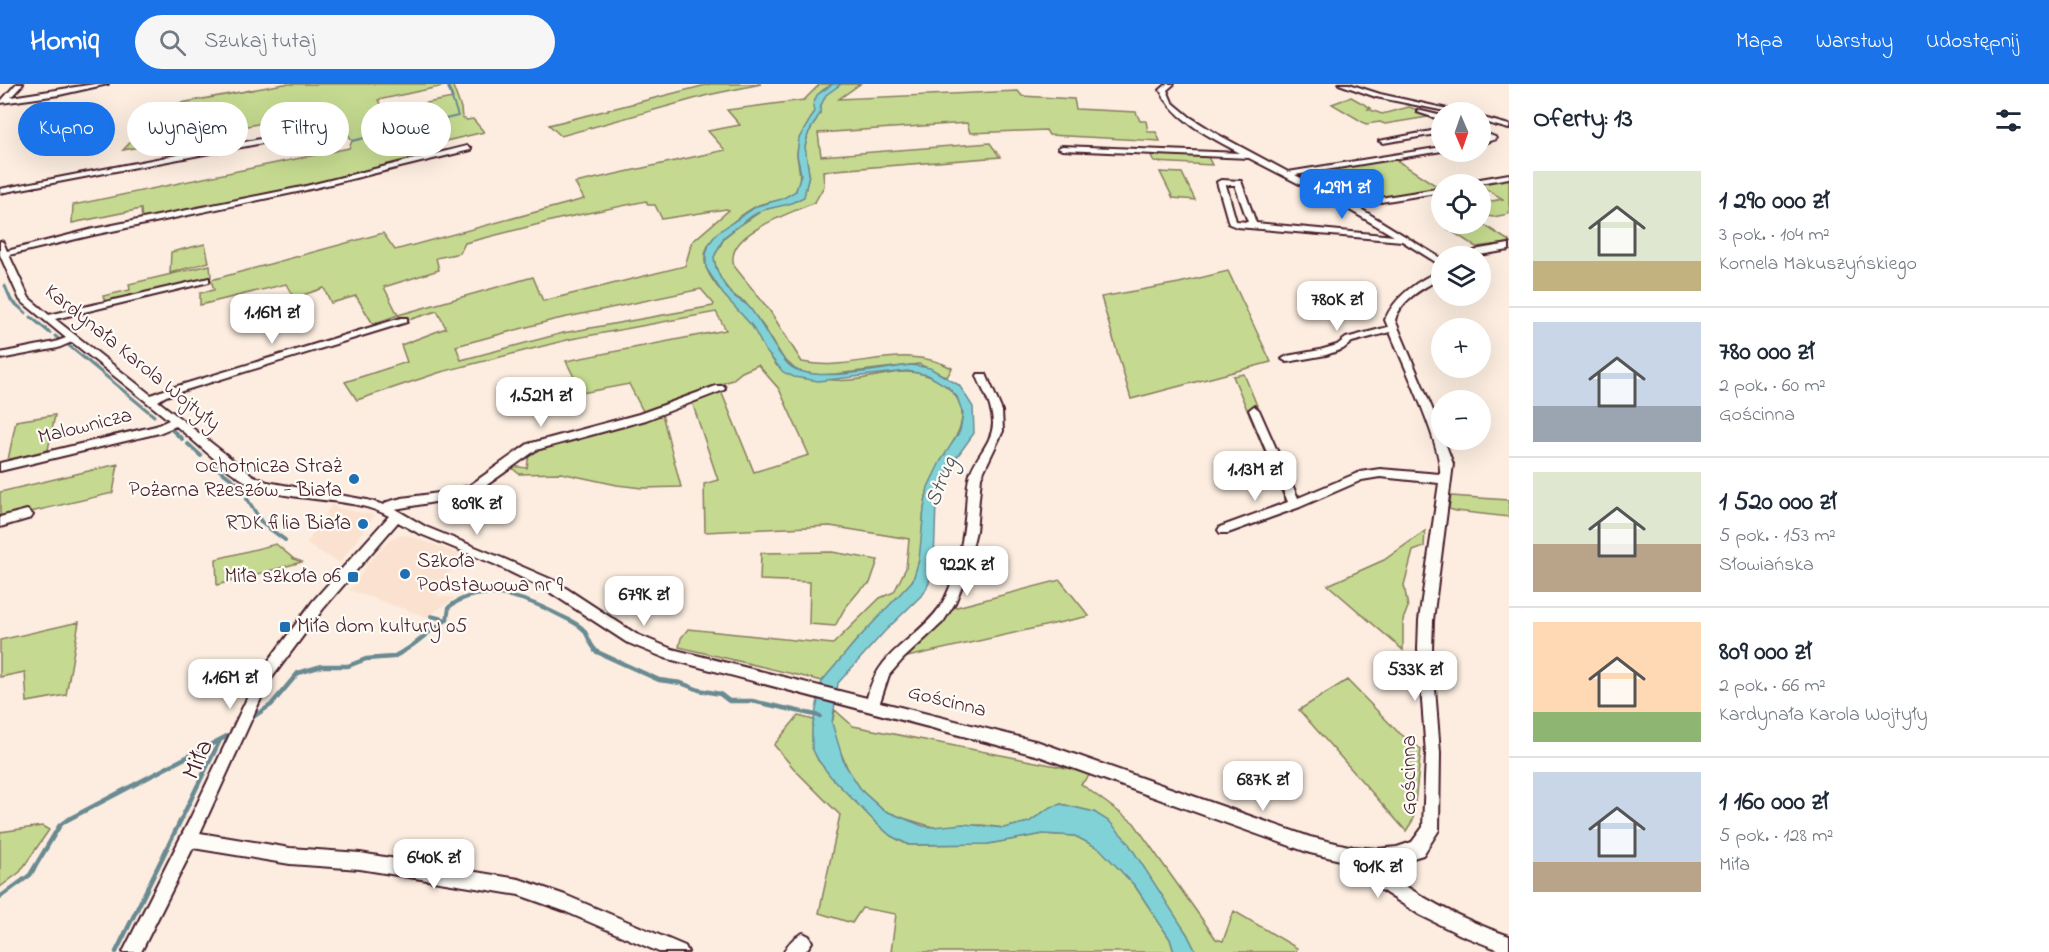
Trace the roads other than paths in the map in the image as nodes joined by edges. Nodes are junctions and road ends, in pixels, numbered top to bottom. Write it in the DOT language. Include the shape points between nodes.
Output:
graph roads {
  1 [pos="20,84"];
  2 [pos="105,84"];
  3 [pos="1171,84"];
  4 [pos="1342,84"];
  5 [pos="1397,100"];
  6 [pos="3,102"];
  7 [pos="1431,107"];
  8 [pos="1431,114"];
  9 [pos="1491,122"];
  10 [pos="1509,127"];
  11 [pos="1431,133"];
  12 [pos="260,141"];
  13 [pos="1383,141"];
  14 [pos="466,148"];
  15 [pos="1062,148"];
  16 [pos="1431,150"];
  17 [pos="1252,156"];
  18 [pos="1289,174"];
  19 [pos="1509,176"];
  20 [pos="1491,179"];
  21 [pos="0,190"];
  22 [pos="1431,192"];
  23 [pos="1349,205"];
  24 [pos="1253,225"];
  25 [pos="1404,239"];
  26 [pos="1509,247"];
  27 [pos="2,249"];
  28 [pos="1491,250"];
  29 [pos="1431,256"];
  30 [pos="206,280"];
  31 [pos="1431,281"];
  32 [pos="48,318"];
  33 [pos="404,320"];
  34 [pos="1392,328"];
  35 [pos="73,338"];
  36 [pos="0,356"];
  37 [pos="1287,358"];
  38 [pos="982,376"];
  39 [pos="720,388"];
  40 [pos="151,400"];
  41 [pos="1254,410"];
  42 [pos="177,421"];
  43 [pos="0,467"];
  44 [pos="1445,479"];
  45 [pos="1296,504"];
  46 [pos="391,513"];
  47 [pos="27,515"];
  48 [pos="0,522"];
  49 [pos="1224,530"];
  50 [pos="796,686"];
  51 [pos="865,704"];
  52 [pos="189,839"];
  53 [pos="1353,855"];
  54 [pos="1509,945"];
  55 [pos="132,952"];
  56 [pos="679,952"];
  1 -- 6 [label="street"];
  2 -- 6 [label="street"];
  3 -- 17 [label="street" via="1163,90 1169,103 1207,132"];
  4 -- 5 [label="street"];
  5 -- 7 [label="street"];
  5 -- 8 [label="street"];
  9 -- 10 [label="street"];
  11 -- 13 [label="street"];
  12 -- 21 [label="street"];
  14 -- 27 [label="street" via="302,189"];
  15 -- 17 [label="street"];
  16 -- 18 [label="street"];
  17 -- 18 [label="street"];
  18 -- 23 [label="street"];
  19 -- 20 [label="street"];
  22 -- 23 [label="street"];
  23 -- 25 [label="street"];
  24 -- 24 [label="street" via="1238,183 1221,182 1232,222"];
  24 -- 25 [label="street"];
  25 -- 29 [label="street"];
  26 -- 28 [label="street"];
  27 -- 32 [label="street, Kardynała Karola Wojtyły" via="20,292"];
  30 -- 32 [label="street"];
  31 -- 34 [label="street" via="1396,306 1390,320"];
  32 -- 35 [label="street, Kardynała Karola Wojtyły"];
  33 -- 40 [label="street"];
  34 -- 37 [label="street" via="1349,340 1322,353"];
  34 -- 44 [label="street, Gościnna" via="1445,455"];
  35 -- 36 [label="street" via="58,345"];
  35 -- 40 [label="street, Kardynała Karola Wojtyły"];
  38 -- 51 [label="street, Gościnna" via="998,423 996,435 975,475 971,525 951,597 935,622 884,671"];
  39 -- 46 [label="street" via="642,417 543,443 523,452 472,489 391,505"];
  40 -- 42 [label="street, Kardynała Karola Wojtyły"];
  41 -- 45 [label="street"];
  42 -- 43 [label="street, Malownicza" via="159,429"];
  42 -- 46 [label="street, Kardynała Karola Wojtyły" via="257,483 347,500"];
  44 -- 45 [label="street" via="1380,473 1360,476"];
  44 -- 53 [label="street, Gościnna" via="1426,620 1433,753 1431,830 1417,849 1378,857"];
  45 -- 49 [label="street"];
  46 -- 50 [label="street, Kardynała Karola Wojtyły" via="550,585 641,643"];
  46 -- 52 [label="street, Miła" via="263,679"];
  47 -- 48 [label="street"];
  50 -- 51 [label="street, Gościnna"];
  51 -- 53 [label="street, Gościnna" via="1039,749 1260,829"];
  52 -- 55 [label="street, Miła"];
  52 -- 56 [label="street" via="519,887"];
  53 -- 54 [label="street" via="1390,886 1429,910"];
}
